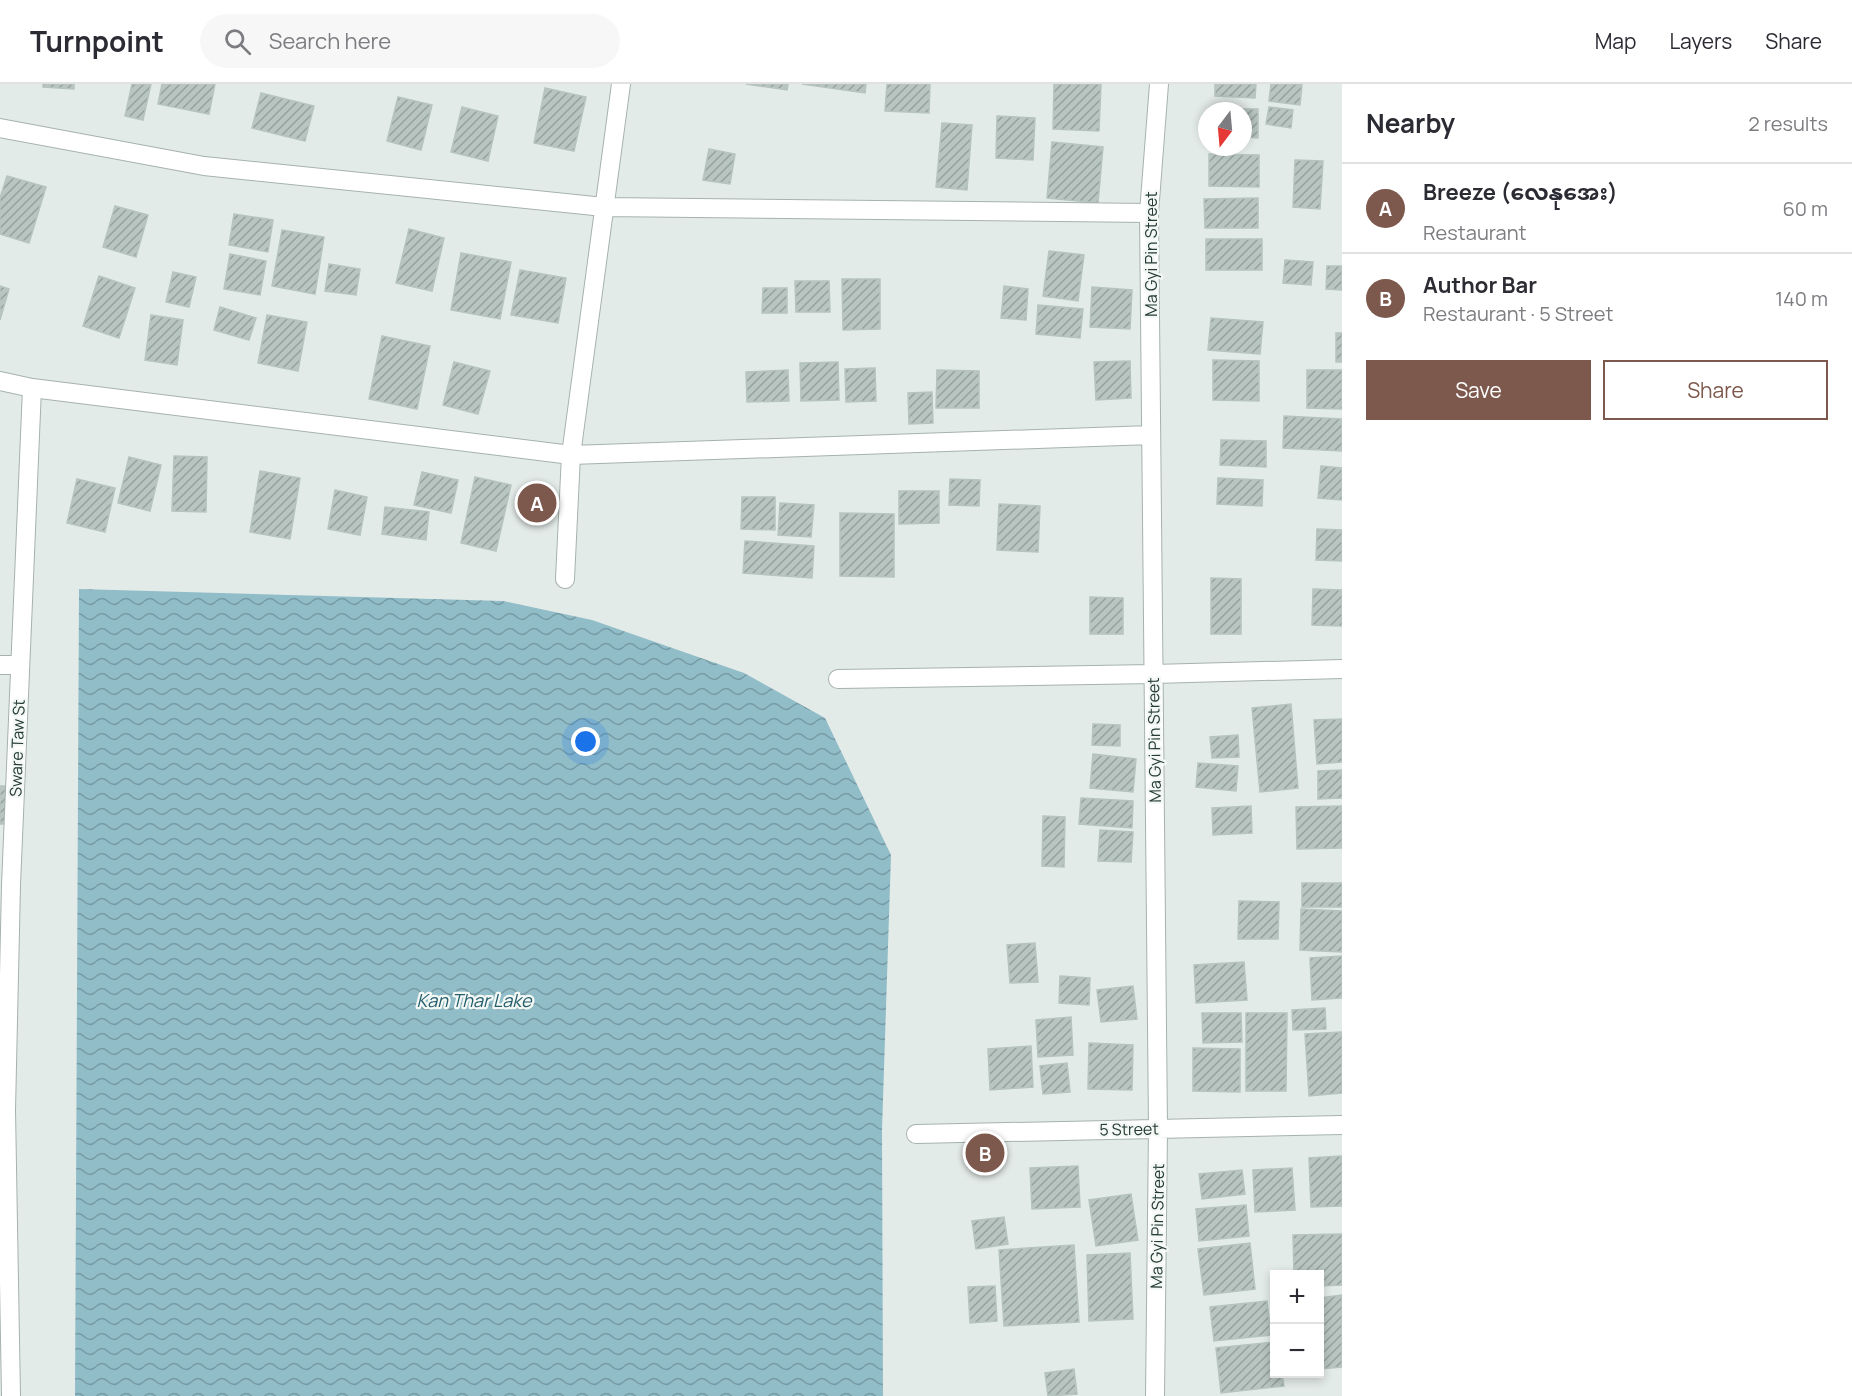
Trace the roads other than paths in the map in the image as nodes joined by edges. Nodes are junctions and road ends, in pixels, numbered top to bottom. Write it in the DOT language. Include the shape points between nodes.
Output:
graph roads {
  1 [pos="621,84"];
  2 [pos="1159,84"];
  3 [pos="0,128"];
  4 [pos="604,207"];
  5 [pos="1149,213"];
  6 [pos="0,381"];
  7 [pos="32,388"];
  8 [pos="1152,435"];
  9 [pos="571,455"];
  10 [pos="565,579"];
  11 [pos="0,665"];
  12 [pos="20,665"];
  13 [pos="1342,669"];
  14 [pos="1154,674"];
  15 [pos="838,679"];
  16 [pos="6,885"];
  17 [pos="3,1110"];
  18 [pos="1342,1125"];
  19 [pos="1158,1128"];
  20 [pos="916,1134"];
  21 [pos="5,1342"];
  22 [pos="11,1396"];
  23 [pos="1155,1396"];
  1 -- 4 [label="street"];
  2 -- 5 [label="street, Ma Gyi Pin Street"];
  3 -- 4 [label="street" via="204,166"];
  4 -- 5 [label="street"];
  4 -- 9 [label="street"];
  5 -- 8 [label="street, Ma Gyi Pin Street"];
  6 -- 7 [label="street"];
  7 -- 9 [label="street"];
  7 -- 12 [label="street, Sware Taw St"];
  8 -- 9 [label="street"];
  8 -- 14 [label="street, Ma Gyi Pin Street"];
  9 -- 10 [label="street"];
  11 -- 12 [label="street"];
  12 -- 16 [label="street, Sware Taw St"];
  13 -- 14 [label="street"];
  14 -- 15 [label="street"];
  14 -- 19 [label="street, Ma Gyi Pin Street"];
  16 -- 17 [label="street, Sware Taw St"];
  17 -- 21 [label="street, Sware Taw St"];
  18 -- 19 [label="street, 5 Street"];
  19 -- 20 [label="street, 5 Street"];
  19 -- 23 [label="street, Ma Gyi Pin Street"];
  21 -- 22 [label="street, Sware Taw St"];
}
